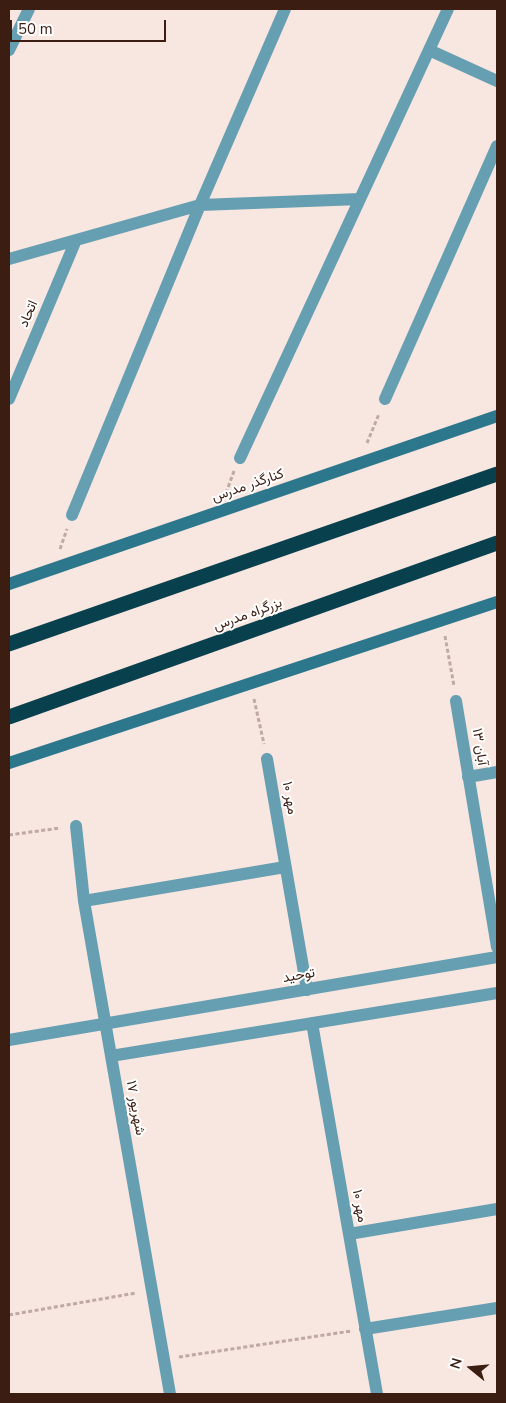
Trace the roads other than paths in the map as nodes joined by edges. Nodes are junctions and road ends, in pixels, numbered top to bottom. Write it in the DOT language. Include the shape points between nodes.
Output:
graph roads {
  1 [pos="29,9"];
  2 [pos="285,9"];
  3 [pos="448,9"];
  4 [pos="9,50"];
  5 [pos="429,50"];
  6 [pos="497,81"];
  7 [pos="497,146"];
  8 [pos="360,199"];
  9 [pos="200,205"];
  10 [pos="76,240"];
  11 [pos="9,259"];
  12 [pos="9,399"];
  13 [pos="385,399"];
  14 [pos="497,416"];
  15 [pos="240,458"];
  16 [pos="497,474"];
  17 [pos="72,515"];
  18 [pos="497,543"];
  19 [pos="9,584"];
  20 [pos="497,602"];
  21 [pos="9,644"];
  22 [pos="456,701"];
  23 [pos="9,717"];
  24 [pos="267,759"];
  25 [pos="9,763"];
  26 [pos="497,772"];
  27 [pos="468,776"];
  28 [pos="76,826"];
  29 [pos="286,867"];
  30 [pos="84,901"];
  31 [pos="497,947"];
  32 [pos="497,957"];
  33 [pos="307,990"];
  34 [pos="497,993"];
  35 [pos="312,1023"];
  36 [pos="106,1024"];
  37 [pos="9,1040"];
  38 [pos="111,1056"];
  39 [pos="497,1209"];
  40 [pos="349,1234"];
  41 [pos="497,1308"];
  42 [pos="365,1329"];
  43 [pos="170,1394"];
  44 [pos="377,1394"];
  1 -- 4 [label="street"];
  2 -- 9 [label="street"];
  3 -- 5 [label="street"];
  5 -- 6 [label="street"];
  5 -- 8 [label="street"];
  7 -- 13 [label="street"];
  8 -- 9 [label="street"];
  8 -- 15 [label="street"];
  9 -- 10 [label="street"];
  9 -- 17 [label="street"];
  10 -- 11 [label="street"];
  10 -- 12 [label="street, اتحاد"];
  14 -- 19 [label="street, کنارگذر مدرس"];
  16 -- 21 [label="highway"];
  18 -- 23 [label="highway, بزرگراه مدرس"];
  20 -- 25 [label="street"];
  22 -- 27 [label="street, ۱۳ آبان"];
  24 -- 29 [label="street, ۱۰ مهر"];
  26 -- 27 [label="street"];
  27 -- 31 [label="street, ۱۳ آبان"];
  28 -- 30 [label="street, ۱۷ شهریور"];
  29 -- 30 [label="street"];
  29 -- 33 [label="street, ۱۰ مهر"];
  30 -- 36 [label="street, ۱۷ شهریور"];
  32 -- 33 [label="street, توحید"];
  33 -- 36 [label="street, توحید"];
  34 -- 35 [label="street"];
  35 -- 38 [label="street"];
  35 -- 40 [label="street, ۱۰ مهر"];
  36 -- 37 [label="street, توحید"];
  36 -- 38 [label="street, ۱۷ شهریور"];
  38 -- 43 [label="street, ۱۷ شهریور"];
  39 -- 40 [label="street"];
  40 -- 42 [label="street, ۱۰ مهر"];
  41 -- 42 [label="street"];
  42 -- 44 [label="street, ۱۰ مهر"];
}
